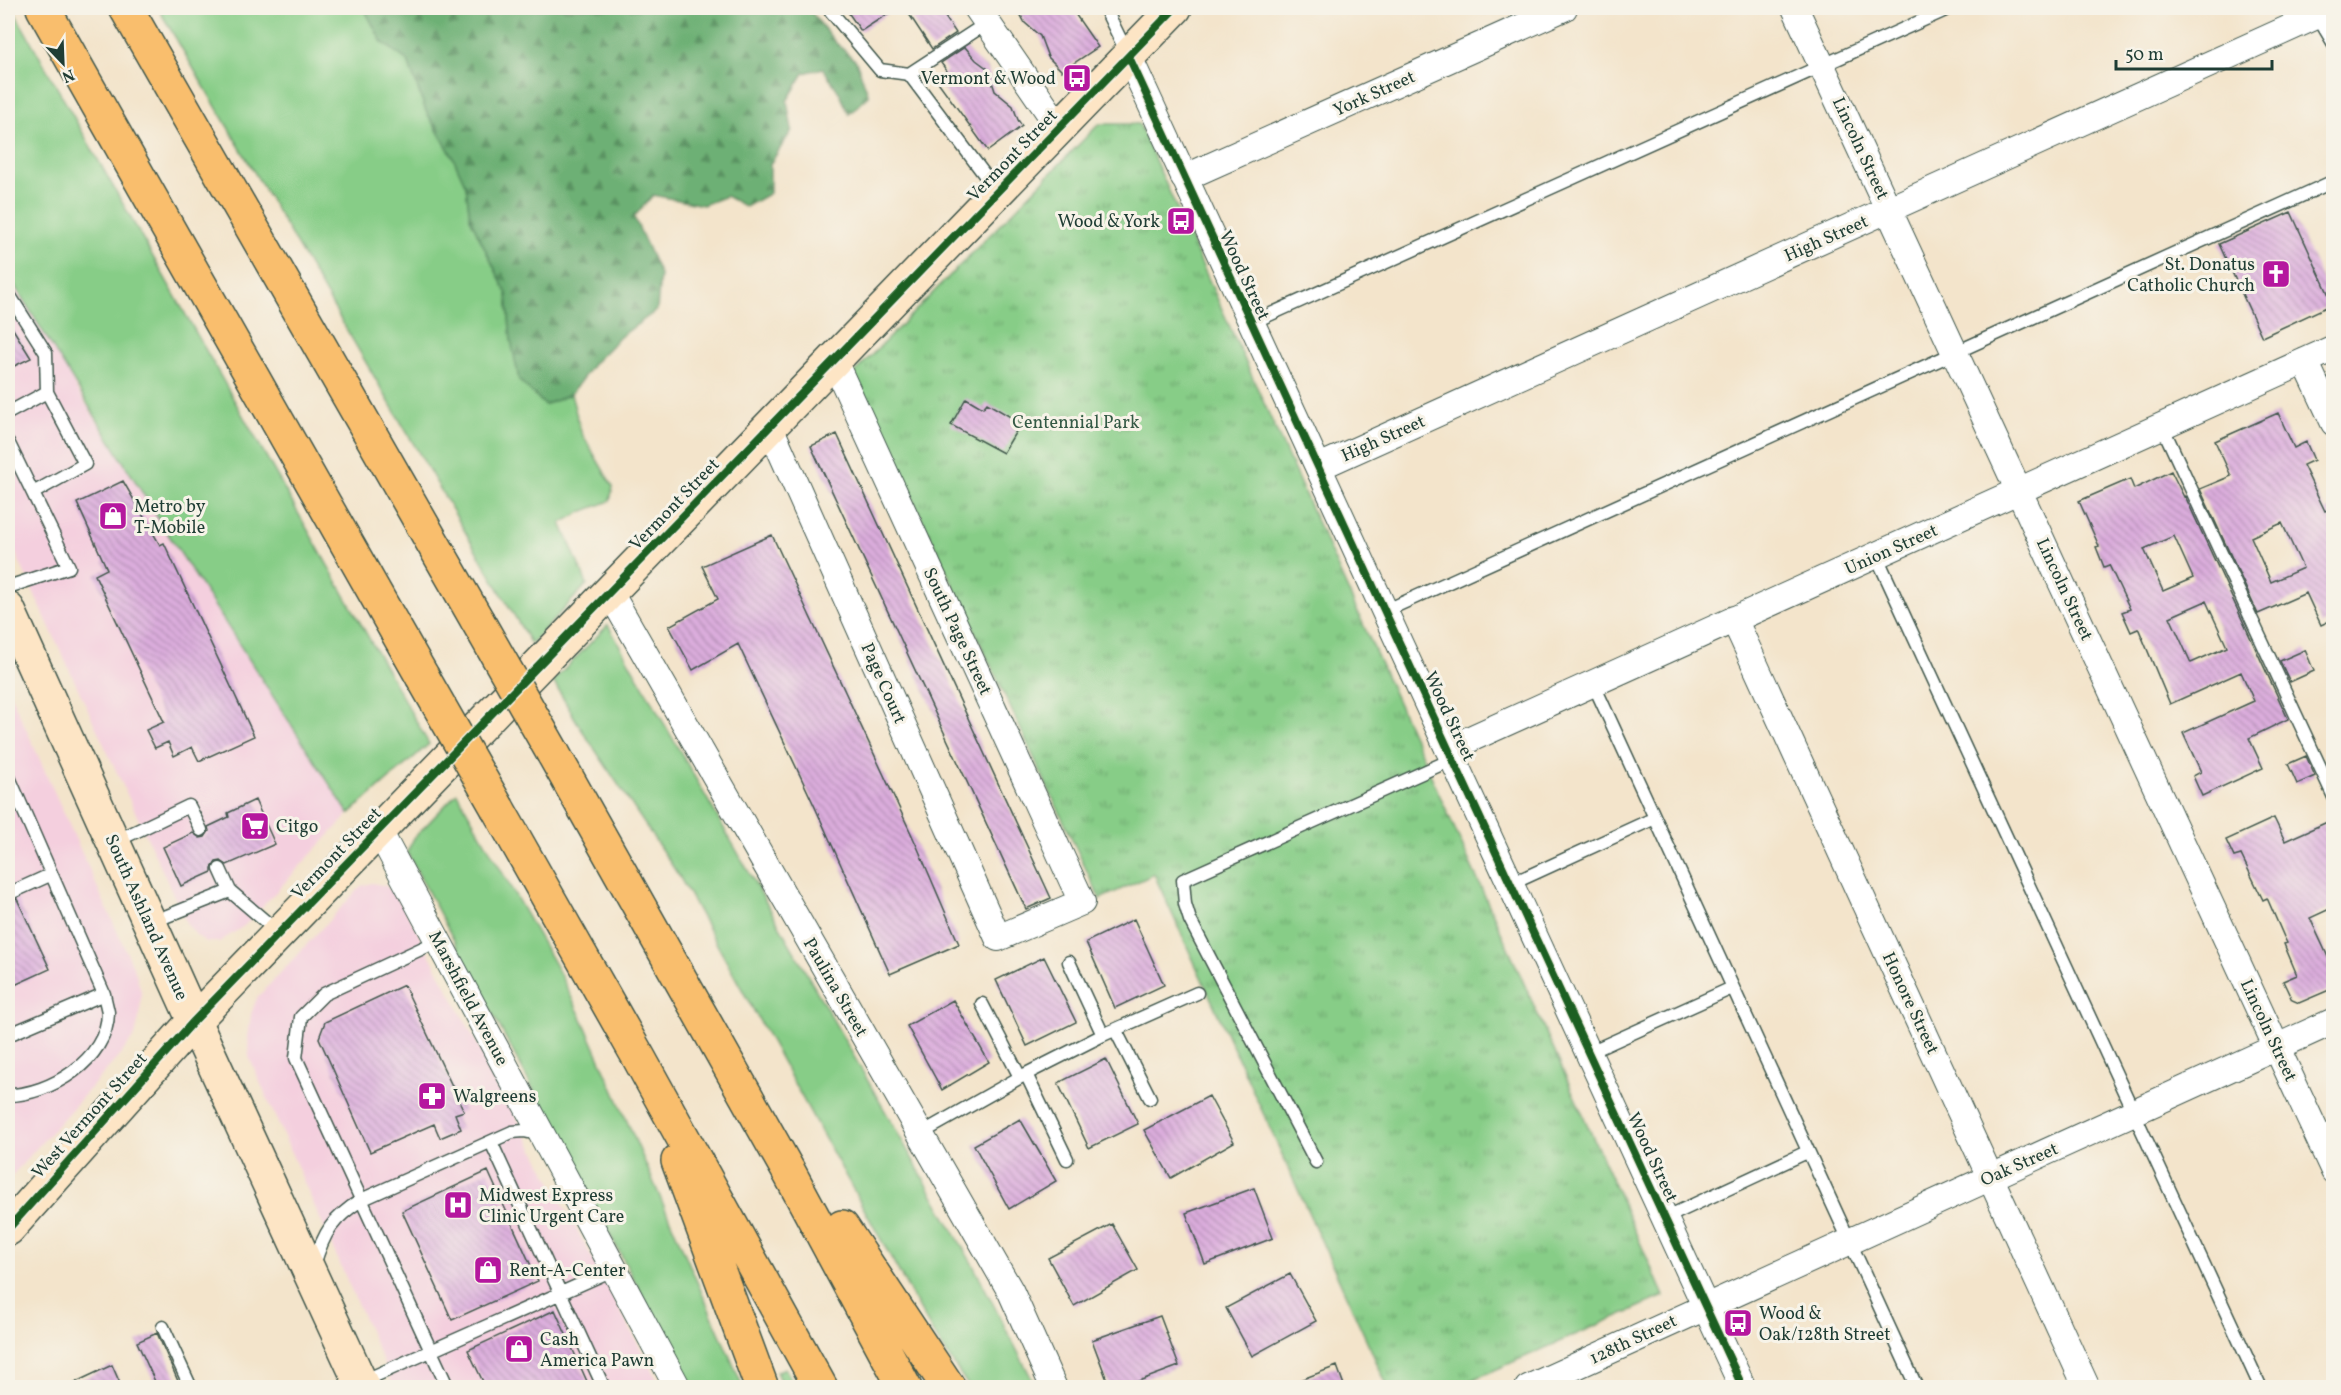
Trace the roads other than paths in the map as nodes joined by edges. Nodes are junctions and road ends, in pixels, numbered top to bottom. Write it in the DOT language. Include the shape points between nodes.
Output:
graph roads {
  1 [pos="43,8"];
  2 [pos="126,8"];
  3 [pos="828,8"];
  4 [pos="1105,8"];
  5 [pos="1175,8"];
  6 [pos="1564,8"];
  7 [pos="1795,8"];
  8 [pos="1950,8"];
  9 [pos="2321,10"];
  10 [pos="982,15"];
  11 [pos="2334,44"];
  12 [pos="1129,57"];
  13 [pos="1822,65"];
  14 [pos="909,74"];
  15 [pos="1059,128"];
  16 [pos="1184,178"];
  17 [pos="2334,181"];
  18 [pos="998,191"];
  19 [pos="1889,209"];
  20 [pos="8,293"];
  21 [pos="1251,323"];
  22 [pos="2334,348"];
  23 [pos="1956,354"];
  24 [pos="834,361"];
  25 [pos="2305,361"];
  26 [pos="47,392"];
  27 [pos="8,413"];
  28 [pos="2334,423"];
  29 [pos="2162,426"];
  30 [pos="770,427"];
  31 [pos="8,442"];
  32 [pos="1319,467"];
  33 [pos="2019,491"];
  34 [pos="33,493"];
  35 [pos="1876,555"];
  36 [pos="8,587"];
  37 [pos="609,591"];
  38 [pos="8,609"];
  39 [pos="1385,611"];
  40 [pos="1734,619"];
  41 [pos="1593,683"];
  42 [pos="1451,754"];
  43 [pos="8,776"];
  44 [pos="2334,797"];
  45 [pos="1654,818"];
  46 [pos="201,830"];
  47 [pos="379,831"];
  48 [pos="113,842"];
  49 [pos="220,869"];
  50 [pos="50,875"];
  51 [pos="1511,884"];
  52 [pos="230,891"];
  53 [pos="8,894"];
  54 [pos="643,910"];
  55 [pos="149,923"];
  56 [pos="278,933"];
  57 [pos="998,938"];
  58 [pos="438,942"];
  59 [pos="1069,962"];
  60 [pos="1732,988"];
  61 [pos="1197,993"];
  62 [pos="104,994"];
  63 [pos="982,1004"];
  64 [pos="194,1021"];
  65 [pos="2334,1022"];
  66 [pos="1116,1031"];
  67 [pos="8,1035"];
  68 [pos="1102,1035"];
  69 [pos="2277,1047"];
  70 [pos="1588,1053"];
  71 [pos="639,1058"];
  72 [pos="1023,1076"];
  73 [pos="8,1095"];
  74 [pos="1150,1098"];
  75 [pos="2133,1112"];
  76 [pos="920,1134"];
  77 [pos="542,1135"];
  78 [pos="491,1142"];
  79 [pos="1807,1152"];
  80 [pos="1067,1159"];
  81 [pos="1316,1162"];
  82 [pos="2334,1172"];
  83 [pos="1990,1177"];
  84 [pos="361,1200"];
  85 [pos="1665,1218"];
  86 [pos="8,1229"];
  87 [pos="1848,1241"];
  88 [pos="615,1269"];
  89 [pos="311,1275"];
  90 [pos="561,1293"];
  91 [pos="1705,1306"];
  92 [pos="164,1327"];
  93 [pos="431,1351"];
  94 [pos="362,1385"];
  95 [pos="191,1388"];
  96 [pos="448,1388"];
  97 [pos="604,1388"];
  98 [pos="678,1388"];
  99 [pos="762,1388"];
  100 [pos="821,1388"];
  101 [pos="905,1388"];
  102 [pos="950,1388"];
  103 [pos="1054,1388"];
  104 [pos="1528,1388"];
  105 [pos="1743,1388"];
  106 [pos="1917,1388"];
  107 [pos="2087,1388"];
  108 [pos="2261,1388"];
  1 -- 71 [label="highway, bridge"];
  2 -- 54 [label="highway, bridge"];
  3 -- 14 [label="lane" via="880,70"];
  4 -- 12 [label="lane"];
  5 -- 12 [label="street, Vermont Street"];
  6 -- 16 [label="street, York Street"];
  7 -- 13 [label="street, Lincoln Street"];
  8 -- 13 [label="lane"];
  9 -- 11 [label="lane"];
  9 -- 19 [label="street, High Street"];
  10 -- 14 [label="lane"];
  10 -- 15 [label="street"];
  12 -- 15 [label="street, Vermont Street"];
  12 -- 16 [label="street, Wood Street"];
  13 -- 19 [label="street, Lincoln Street"];
  13 -- 21 [label="lane"];
  14 -- 18 [label="lane"];
  15 -- 18 [label="street, Vermont Street"];
  16 -- 21 [label="street, Wood Street"];
  17 -- 23 [label="lane"];
  18 -- 24 [label="street, Vermont Street"];
  19 -- 23 [label="street, Lincoln Street"];
  19 -- 32 [label="street, High Street"];
  20 -- 26 [label="lane" via="46,353"];
  21 -- 32 [label="street, Wood Street"];
  22 -- 25 [label="street, Union Street"];
  23 -- 33 [label="street, Lincoln Street"];
  23 -- 39 [label="lane"];
  24 -- 30 [label="street, Vermont Street"];
  24 -- 57 [label="street, South Page Street" via="1082,902"];
  25 -- 28 [label="street"];
  25 -- 29 [label="street, Union Street"];
  26 -- 27 [label="lane"];
  26 -- 34 [label="lane" via="85,464"];
  29 -- 33 [label="street, Union Street"];
  29 -- 44 [label="lane"];
  30 -- 37 [label="street, Vermont Street"];
  30 -- 57 [label="street, Page Court"];
  31 -- 34 [label="lane"];
  32 -- 39 [label="street, Wood Street"];
  33 -- 35 [label="street, Union Street"];
  33 -- 69 [label="street, Lincoln Street"];
  34 -- 36 [label="lane" via="69,567"];
  35 -- 40 [label="street, Union Street"];
  35 -- 75 [label="lane"];
  37 -- 47 [label="street, Vermont Street"];
  37 -- 76 [label="street, Paulina Street"];
  38 -- 48 [label="street, South Ashland Avenue"];
  39 -- 42 [label="street, Wood Street"];
  40 -- 41 [label="street, Union Street"];
  40 -- 83 [label="street, Honore Street"];
  41 -- 42 [label="street, Union Street"];
  41 -- 45 [label="lane"];
  42 -- 51 [label="street, Wood Street"];
  42 -- 81 [label="lane" via="1183,880 1190,920"];
  43 -- 50 [label="lane"];
  45 -- 51 [label="lane"];
  45 -- 60 [label="lane"];
  46 -- 48 [label="lane" via="189,806"];
  47 -- 56 [label="street, Vermont Street"];
  47 -- 58 [label="street, Marshfield Avenue"];
  48 -- 55 [label="street, South Ashland Avenue"];
  49 -- 52 [label="lane"];
  50 -- 53 [label="lane"];
  50 -- 62 [label="lane"];
  51 -- 70 [label="street, Wood Street"];
  52 -- 55 [label="lane"];
  52 -- 56 [label="lane"];
  54 -- 101 [label="highway"];
  54 -- 102 [label="highway" via="861,1258"];
  55 -- 64 [label="street, South Ashland Avenue"];
  56 -- 64 [label="street, Vermont Street"];
  58 -- 77 [label="street, Marshfield Avenue"];
  58 -- 84 [label="lane" via="324,994 302,1017 296,1059"];
  59 -- 68 [label="lane"];
  60 -- 70 [label="lane"];
  60 -- 79 [label="lane"];
  61 -- 66 [label="lane"];
  62 -- 67 [label="lane"];
  62 -- 73 [label="lane" via="106,1024 86,1061 55,1083"];
  63 -- 72 [label="lane"];
  64 -- 86 [label="street, West Vermont Street"];
  64 -- 89 [label="street, South Ashland Avenue"];
  65 -- 69 [label="street, Oak Street"];
  66 -- 68 [label="lane"];
  66 -- 74 [label="lane"];
  68 -- 72 [label="lane"];
  69 -- 75 [label="street, Oak Street"];
  69 -- 82 [label="street, Lincoln Street"];
  70 -- 85 [label="street, Wood Street"];
  71 -- 99 [label="highway"];
  71 -- 100 [label="highway"];
  72 -- 76 [label="lane"];
  72 -- 80 [label="lane"];
  75 -- 83 [label="street, Oak Street"];
  75 -- 108 [label="lane"];
  76 -- 103 [label="street, Paulina Street" via="1011,1292"];
  77 -- 78 [label="lane" via="512,1132"];
  77 -- 88 [label="street, Marshfield Avenue"];
  78 -- 84 [label="lane"];
  78 -- 90 [label="lane"];
  79 -- 85 [label="lane"];
  79 -- 87 [label="lane"];
  83 -- 87 [label="street, Oak Street"];
  83 -- 107 [label="street, Honore Street"];
  84 -- 89 [label="lane" via="331,1224"];
  84 -- 93 [label="lane"];
  85 -- 91 [label="street, Wood Street"];
  87 -- 91 [label="street, Oak Street"];
  87 -- 106 [label="lane"];
  88 -- 90 [label="lane"];
  88 -- 98 [label="street, Marshfield Avenue"];
  89 -- 94 [label="street, South Ashland Avenue"];
  90 -- 93 [label="lane"];
  90 -- 97 [label="lane"];
  91 -- 104 [label="street, 128th Street"];
  91 -- 105 [label="street, Wood Street"];
  92 -- 95 [label="lane"];
  93 -- 94 [label="lane"];
  93 -- 96 [label="lane"];
}
